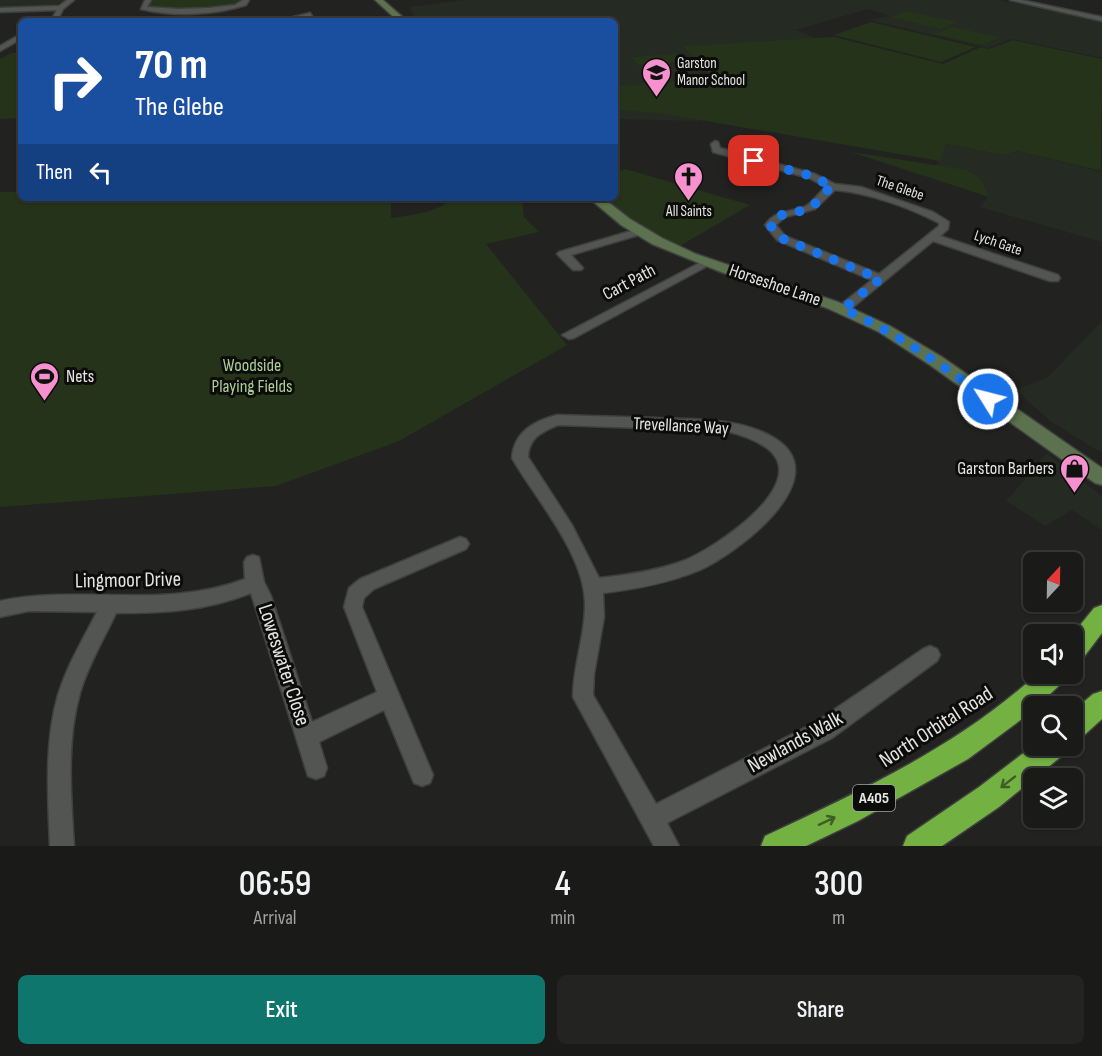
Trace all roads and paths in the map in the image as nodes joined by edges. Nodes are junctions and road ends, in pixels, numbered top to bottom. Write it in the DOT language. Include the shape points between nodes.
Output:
graph roads {
  1 [pos="71,0"];
  2 [pos="148,0"];
  3 [pos="246,0"];
  4 [pos="379,0"];
  5 [pos="1013,0"];
  6 [pos="61,8"];
  7 [pos="0,10"];
  8 [pos="310,15"];
  9 [pos="56,18"];
  10 [pos="297,18"];
  11 [pos="400,18"];
  12 [pos="1102,19"];
  13 [pos="9,36"];
  14 [pos="18,36"];
  15 [pos="18,38"];
  16 [pos="0,49"];
  17 [pos="712,149"];
  18 [pos="833,187"];
  19 [pos="599,201"];
  20 [pos="638,231"];
  21 [pos="932,237"];
  22 [pos="707,262"];
  23 [pos="578,268"];
  24 [pos="1054,278"];
  25 [pos="880,279"];
  26 [pos="843,309"];
  27 [pos="569,334"];
  28 [pos="1102,478"];
  29 [pos="460,544"];
  30 [pos="253,562"];
  31 [pos="255,583"];
  32 [pos="593,586"];
  33 [pos="110,605"];
  34 [pos="0,609"];
  35 [pos="1101,617"];
  36 [pos="1083,640"];
  37 [pos="930,655"];
  38 [pos="1043,684"];
  39 [pos="389,697"];
  40 [pos="1102,703"];
  41 [pos="1083,719"];
  42 [pos="306,736"];
  43 [pos="1041,756"];
  44 [pos="316,768"];
  45 [pos="422,775"];
  46 [pos="652,818"];
  47 [pos="62,846"];
  48 [pos="667,846"];
  49 [pos="774,846"];
  50 [pos="916,846"];
  1 -- 6 [label="street"];
  2 -- 3 [label="street" via="143,8 162,10 234,7"];
  4 -- 11 [label="street"];
  5 -- 12 [label="street"];
  6 -- 7 [label="street"];
  6 -- 9 [label="street"];
  8 -- 10 [label="street"];
  13 -- 14 [label="street"];
  15 -- 16 [label="street"];
  17 -- 18 [label="street, The Glebe" via="812,176"];
  18 -- 21 [label="street, The Glebe" via="857,189 938,218 944,227"];
  18 -- 25 [label="street" via="812,207 780,216 770,225 781,238"];
  19 -- 20 [label="street, Horseshoe Lane"];
  20 -- 22 [label="street, Horseshoe Lane" via="666,247"];
  20 -- 23 [label="street" via="563,254"];
  21 -- 24 [label="street, Lych Gate"];
  21 -- 25 [label="street"];
  22 -- 26 [label="street, Horseshoe Lane"];
  22 -- 27 [label="street, Cart Path"];
  25 -- 26 [label="street"];
  26 -- 28 [label="street, Horseshoe Lane" via="931,358"];
  29 -- 39 [label="street" via="367,584 356,594 353,607"];
  30 -- 31 [label="street, Loweswater Close"];
  31 -- 33 [label="street, Lingmoor Drive" via="219,597"];
  31 -- 42 [label="street, Loweswater Close"];
  32 -- 32 [label="street, Trevellance Way" via="578,552 520,458 523,439 532,430 557,420 725,426 766,440 789,464 780,493 759,520 732,543 703,560 659,576"];
  32 -- 46 [label="street, Trevellance Way" via="596,604 582,679 583,697"];
  33 -- 34 [label="street, Lingmoor Drive" via="29,603"];
  33 -- 47 [label="street" via="66,705 61,738"];
  35 -- 36 [label="highway"];
  37 -- 46 [label="street, Newlands Walk" via="824,730"];
  49 -- 38 [label="highway, North Orbital Road / A405, one-way" via="869,801 969,742"];
  39 -- 42 [label="street"];
  39 -- 45 [label="street"];
  40 -- 41 [label="highway"];
  42 -- 44 [label="street, Loweswater Close"];
  43 -- 50 [label="highway, one-way"];
  46 -- 48 [label="street, Trevellance Way"];
}
